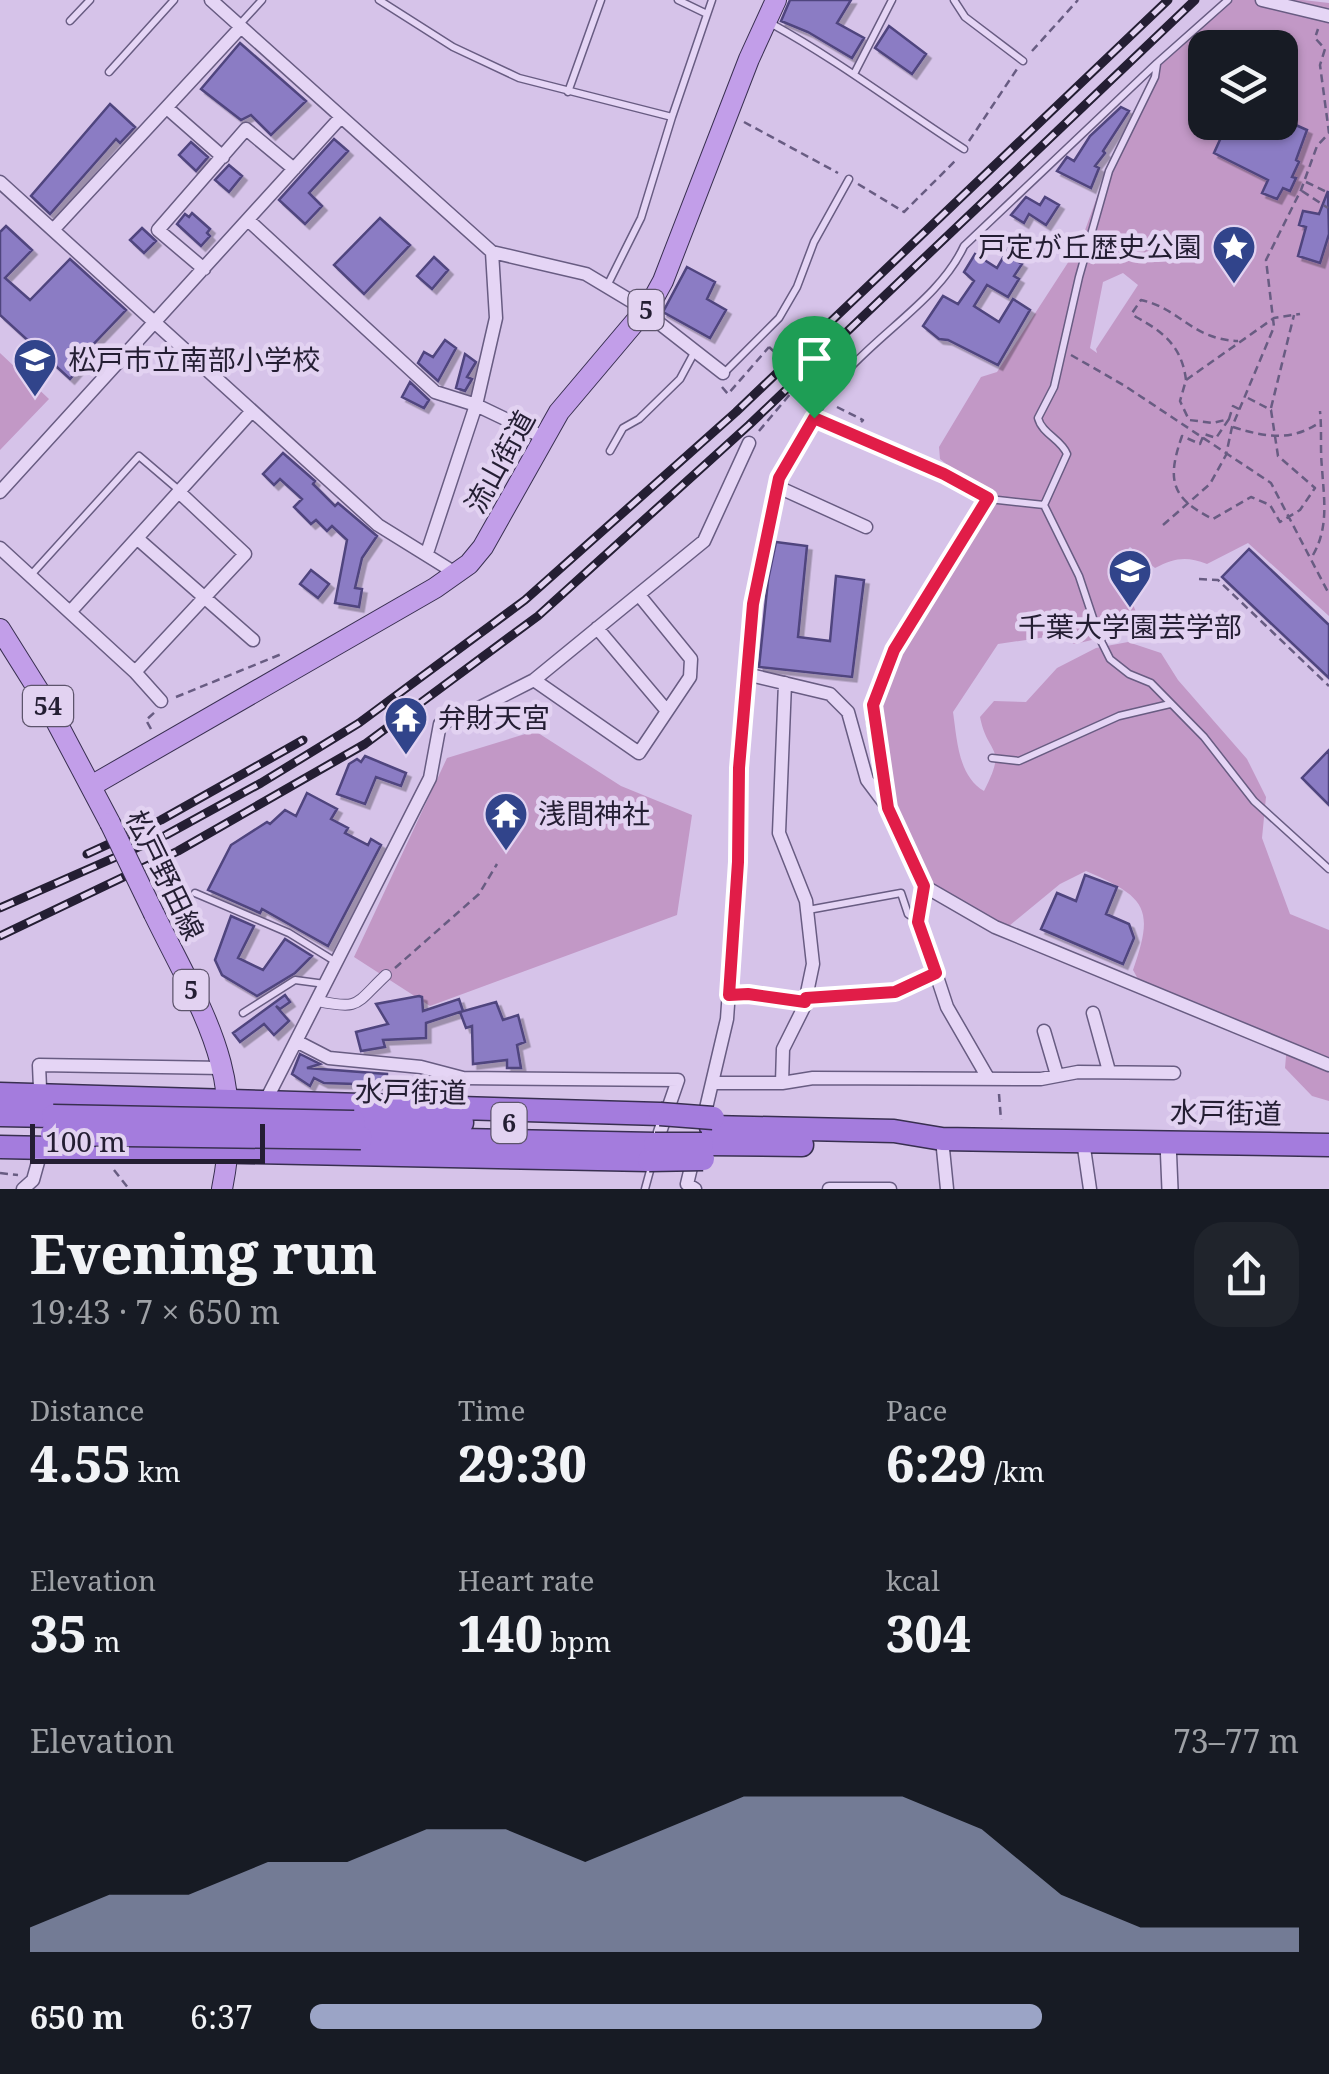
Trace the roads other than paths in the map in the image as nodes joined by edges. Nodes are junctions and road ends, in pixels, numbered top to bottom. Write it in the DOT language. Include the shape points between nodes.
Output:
graph roads {
  1 [pos="90,0"];
  2 [pos="174,0"];
  3 [pos="211,0"];
  4 [pos="262,0"];
  5 [pos="379,0"];
  6 [pos="601,0"];
  7 [pos="678,0"];
  8 [pos="712,0"];
  9 [pos="776,0"];
  10 [pos="892,0"];
  11 [pos="954,0"];
  12 [pos="1228,0"];
  13 [pos="1262,0"];
  14 [pos="707,14"];
  15 [pos="1327,16"];
  16 [pos="766,21"];
  17 [pos="70,22"];
  18 [pos="240,26"];
  19 [pos="1023,61"];
  20 [pos="1157,63"];
  21 [pos="110,72"];
  22 [pos="854,74"];
  23 [pos="568,92"];
  24 [pos="167,108"];
  25 [pos="341,117"];
  26 [pos="672,118"];
  27 [pos="964,149"];
  28 [pos="222,157"];
  29 [pos="294,169"];
  30 [pos="848,179"];
  31 [pos="0,182"];
  32 [pos="248,220"];
  33 [pos="53,230"];
  34 [pos="492,252"];
  35 [pos="204,269"];
  36 [pos="608,284"];
  37 [pos="646,311"];
  38 [pos="154,323"];
  39 [pos="694,353"];
  40 [pos="724,373"];
  41 [pos="476,405"];
  42 [pos="251,412"];
  43 [pos="814,418"];
  44 [pos="545,438"];
  45 [pos="748,443"];
  46 [pos="610,450"];
  47 [pos="778,487"];
  48 [pos="0,492"];
  49 [pos="180,492"];
  50 [pos="988,498"];
  51 [pos="1044,505"];
  52 [pos="866,527"];
  53 [pos="139,540"];
  54 [pos="0,548"];
  55 [pos="427,553"];
  56 [pos="457,574"];
  57 [pos="30,576"];
  58 [pos="638,595"];
  59 [pos="204,598"];
  60 [pos="71,612"];
  61 [pos="0,628"];
  62 [pos="598,628"];
  63 [pos="253,640"];
  64 [pos="135,672"];
  65 [pos="746,674"];
  66 [pos="534,680"];
  67 [pos="785,683"];
  68 [pos="1172,704"];
  69 [pos="160,705"];
  70 [pos="442,707"];
  71 [pos="667,711"];
  72 [pos="440,726"];
  73 [pos="992,758"];
  74 [pos="91,786"];
  75 [pos="888,808"];
  76 [pos="1329,869"];
  77 [pos="924,886"];
  78 [pos="194,893"];
  79 [pos="807,910"];
  80 [pos="918,922"];
  81 [pos="337,963"];
  82 [pos="936,973"];
  83 [pos="386,975"];
  84 [pos="326,984"];
  85 [pos="729,995"];
  86 [pos="805,1000"];
  87 [pos="318,1001"];
  88 [pos="243,1012"];
  89 [pos="1093,1013"];
  90 [pos="1044,1031"];
  91 [pos="298,1042"];
  92 [pos="1329,1065"];
  93 [pos="223,1068"];
  94 [pos="1109,1071"];
  95 [pos="1174,1073"];
  96 [pos="1058,1075"];
  97 [pos="994,1078"];
  98 [pos="712,1082"];
  99 [pos="782,1083"];
  100 [pos="40,1088"];
  101 [pos="0,1094"];
  102 [pos="230,1100"];
  103 [pos="265,1102"];
  104 [pos="0,1115"];
  105 [pos="52,1125"];
  106 [pos="0,1134"];
  107 [pos="657,1135"];
  108 [pos="708,1137"];
  109 [pos="762,1137"];
  110 [pos="942,1138"];
  111 [pos="1083,1140"];
  112 [pos="1168,1142"];
  113 [pos="1329,1145"];
  114 [pos="0,1148"];
  115 [pos="229,1153"];
  116 [pos="40,1155"];
  117 [pos="689,1187"];
  118 [pos="23,1189"];
  119 [pos="222,1189"];
  120 [pos="645,1189"];
  121 [pos="829,1189"];
  122 [pos="890,1189"];
  123 [pos="948,1189"];
  124 [pos="1090,1189"];
  125 [pos="1170,1189"];
  1 -- 17 [label="lane"];
  2 -- 21 [label="lane"];
  3 -- 18 [label="street"];
  4 -- 18 [label="lane"];
  5 -- 23 [label="lane" via="479,61"];
  6 -- 23 [label="lane"];
  7 -- 14 [label="lane"];
  8 -- 14 [label="lane"];
  9 -- 16 [label="main road, 流山街道 / 5"];
  10 -- 22 [label="lane"];
  11 -- 19 [label="lane" via="965,17"];
  12 -- 20 [label="lane"];
  13 -- 15 [label="street"];
  14 -- 26 [label="lane"];
  16 -- 22 [label="lane"];
  16 -- 37 [label="main road, 流山街道 / 5" via="664,281"];
  18 -- 24 [label="street"];
  18 -- 25 [label="street"];
  20 -- 43 [label="lane" via="964,246 954,268 852,364"];
  20 -- 51 [label="lane" via="1108,171 1064,352 1038,418 1067,454"];
  22 -- 27 [label="lane"];
  23 -- 26 [label="lane"];
  24 -- 28 [label="street"];
  24 -- 33 [label="street"];
  25 -- 29 [label="street"];
  25 -- 34 [label="street"];
  26 -- 36 [label="lane" via="641,218"];
  28 -- 29 [label="street" via="246,128"];
  28 -- 35 [label="street" via="158,230"];
  29 -- 32 [label="street"];
  30 -- 40 [label="lane" via="779,318"];
  31 -- 33 [label="street"];
  32 -- 35 [label="street"];
  32 -- 41 [label="street" via="434,392"];
  33 -- 38 [label="street"];
  34 -- 36 [label="street"];
  34 -- 41 [label="street" via="496,318"];
  35 -- 38 [label="street"];
  36 -- 37 [label="street"];
  37 -- 39 [label="street"];
  37 -- 44 [label="main road, 流山街道 / 5" via="570,397"];
  38 -- 42 [label="street"];
  38 -- 48 [label="street"];
  39 -- 40 [label="street"];
  39 -- 46 [label="lane" via="680,379 623,428"];
  41 -- 44 [label="street"];
  41 -- 55 [label="street"];
  42 -- 49 [label="street"];
  42 -- 55 [label="street" via="378,525"];
  43 -- 47 [label="street"];
  43 -- 50 [label="street"];
  44 -- 56 [label="main road, 流山街道 / 5" via="494,529"];
  45 -- 58 [label="street" via="704,542"];
  47 -- 52 [label="street"];
  47 -- 65 [label="street"];
  49 -- 53 [label="street"];
  49 -- 57 [label="lane" via="139,456"];
  49 -- 59 [label="street" via="245,554"];
  50 -- 51 [label="lane"];
  50 -- 75 [label="street" via="878,686 873,720"];
  51 -- 68 [label="lane" via="1110,659"];
  53 -- 59 [label="street"];
  53 -- 60 [label="street"];
  54 -- 57 [label="street"];
  55 -- 56 [label="street"];
  56 -- 74 [label="main road, 流山街道 / 5"];
  57 -- 60 [label="street"];
  58 -- 62 [label="street"];
  58 -- 71 [label="street" via="690,659 690,677"];
  59 -- 63 [label="street"];
  59 -- 64 [label="street"];
  60 -- 64 [label="street"];
  61 -- 74 [label="main road, 54"];
  62 -- 66 [label="street"];
  62 -- 71 [label="street"];
  64 -- 69 [label="street"];
  65 -- 67 [label="street"];
  65 -- 85 [label="street"];
  66 -- 71 [label="street" via="639,753"];
  66 -- 72 [label="street"];
  67 -- 75 [label="street" via="830,694 848,712 867,780"];
  67 -- 79 [label="street" via="779,833"];
  68 -- 73 [label="lane" via="1119,716 1019,761"];
  68 -- 76 [label="lane" via="1254,801"];
  70 -- 72 [label="street"];
  72 -- 81 [label="street" via="430,778"];
  74 -- 93 [label="main road, 松戸野田線 / 5, bridge" via="210,1027"];
  75 -- 77 [label="street"];
  77 -- 80 [label="street"];
  77 -- 92 [label="street" via="995,927"];
  78 -- 81 [label="lane" via="289,933"];
  79 -- 80 [label="lane" via="901,894"];
  79 -- 86 [label="street" via="813,964"];
  80 -- 82 [label="street"];
  81 -- 84 [label="street"];
  82 -- 86 [label="lane" via="895,992"];
  82 -- 97 [label="street" via="947,1008"];
  83 -- 87 [label="street" via="346,1008"];
  84 -- 87 [label="street"];
  84 -- 88 [label="lane" via="296,980"];
  85 -- 86 [label="lane"];
  85 -- 98 [label="street"];
  86 -- 99 [label="street" via="782,1049"];
  87 -- 91 [label="street"];
  89 -- 94 [label="street"];
  90 -- 96 [label="street"];
  91 -- 103 [label="street"];
  91 -- 107 [label="street" via="329,1058 462,1078 678,1080"];
  93 -- 100 [label="street" via="40,1066"];
  93 -- 102 [label="main road, 松戸野田線 / 5"];
  94 -- 95 [label="street"];
  94 -- 96 [label="street"];
  96 -- 97 [label="street"];
  97 -- 99 [label="street"];
  98 -- 99 [label="street"];
  98 -- 117 [label="street"];
  101 -- 102 [label="highway"];
  102 -- 103 [label="highway"];
  102 -- 115 [label="main road, 松戸野田線"];
  103 -- 107 [label="highway"];
  103 -- 115 [label="street"];
  104 -- 105 [label="highway, 水戸街道 / 6"];
  105 -- 106 [label="highway, 水戸街道 / 6"];
  105 -- 107 [label="highway, 水戸街道 / 6, bridge"];
  107 -- 108 [label="highway, bridge"];
  107 -- 108 [label="highway, 水戸街道 / 6"];
  107 -- 115 [label="highway"];
  107 -- 120 [label="lane"];
  108 -- 109 [label="highway, 水戸街道 / 6"];
  108 -- 109 [label="highway" via="734,1156"];
  109 -- 110 [label="highway, 水戸街道 / 6" via="891,1146"];
  110 -- 111 [label="highway, 水戸街道 / 6"];
  110 -- 123 [label="street"];
  111 -- 112 [label="highway, 水戸街道 / 6"];
  111 -- 124 [label="street"];
  112 -- 113 [label="highway, 水戸街道 / 6"];
  112 -- 125 [label="street"];
  114 -- 115 [label="highway"];
  115 -- 119 [label="main road, 松戸野田線"];
  116 -- 118 [label="street"];
  121 -- 122 [label="street"];
}
